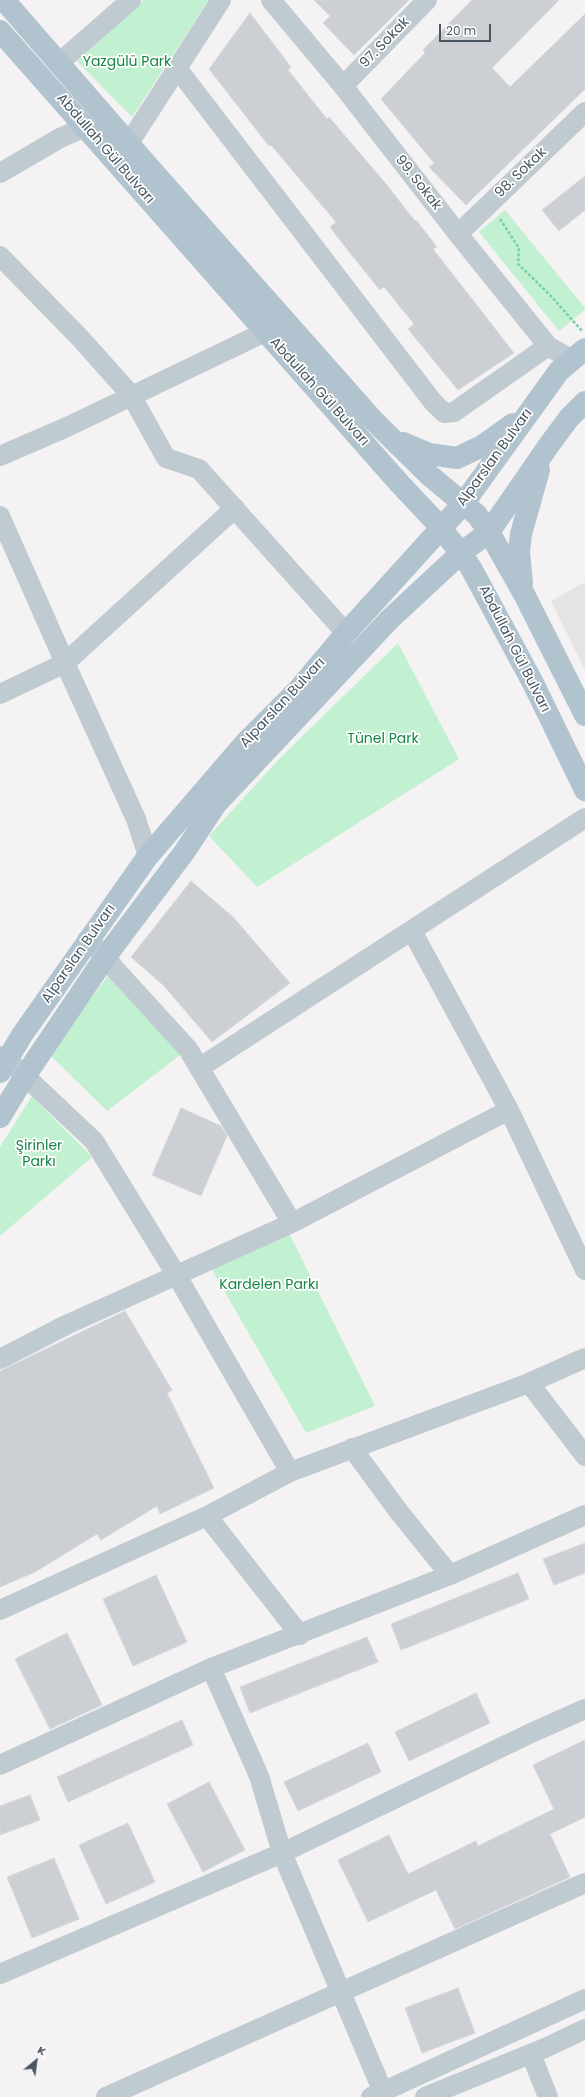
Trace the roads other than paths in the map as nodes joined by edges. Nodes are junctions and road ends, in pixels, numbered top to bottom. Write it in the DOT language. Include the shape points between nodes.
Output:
graph roads {
  1 [pos="4,0"];
  2 [pos="131,0"];
  3 [pos="221,0"];
  4 [pos="271,0"];
  5 [pos="427,0"];
  6 [pos="0,31"];
  7 [pos="59,63"];
  8 [pos="178,68"];
  9 [pos="343,86"];
  10 [pos="585,112"];
  11 [pos="85,127"];
  12 [pos="129,143"];
  13 [pos="0,173"];
  14 [pos="458,234"];
  15 [pos="0,256"];
  16 [pos="265,332"];
  17 [pos="548,346"];
  18 [pos="578,354"];
  19 [pos="131,395"];
  20 [pos="585,402"];
  21 [pos="527,414"];
  22 [pos="373,420"];
  23 [pos="549,444"];
  24 [pos="0,456"];
  25 [pos="463,504"];
  26 [pos="236,508"];
  27 [pos="0,516"];
  28 [pos="441,528"];
  29 [pos="489,532"];
  30 [pos="461,554"];
  31 [pos="524,594"];
  32 [pos="346,633"];
  33 [pos="65,663"];
  34 [pos="0,694"];
  35 [pos="585,715"];
  36 [pos="585,790"];
  37 [pos="585,818"];
  38 [pos="148,856"];
  39 [pos="412,931"];
  40 [pos="87,940"];
  41 [pos="106,956"];
  42 [pos="3,1063"];
  43 [pos="199,1068"];
  44 [pos="25,1076"];
  45 [pos="509,1110"];
  46 [pos="0,1117"];
  47 [pos="292,1222"];
  48 [pos="585,1270"];
  49 [pos="177,1276"];
  50 [pos="585,1358"];
  51 [pos="0,1359"];
  52 [pos="529,1383"];
  53 [pos="352,1448"];
  54 [pos="585,1456"];
  55 [pos="290,1472"];
  56 [pos="585,1515"];
  57 [pos="207,1516"];
  58 [pos="450,1575"];
  59 [pos="0,1610"];
  60 [pos="300,1635"];
  61 [pos="211,1668"];
  62 [pos="585,1709"];
  63 [pos="0,1765"];
  64 [pos="282,1853"];
  65 [pos="585,1883"];
  66 [pos="0,1974"];
  67 [pos="341,1994"];
  68 [pos="585,1999"];
  69 [pos="585,2029"];
  70 [pos="531,2054"];
  71 [pos="465,2090"];
  72 [pos="377,2094"];
  73 [pos="106,2097"];
  74 [pos="425,2097"];
  75 [pos="548,2097"];
  1 -- 7 [label="main road, Abdullah Gül Bulvarı"];
  2 -- 7 [label="street"];
  3 -- 8 [label="street"];
  4 -- 9 [label="street, 99. Sokak"];
  5 -- 9 [label="street, 97. Sokak"];
  6 -- 11 [label="main road, Abdullah Gül Bulvarı"];
  7 -- 12 [label="main road, Abdullah Gül Bulvarı"];
  8 -- 12 [label="street"];
  8 -- 17 [label="street" via="444,413 454,412"];
  9 -- 14 [label="street, 99. Sokak"];
  10 -- 14 [label="street, 98. Sokak"];
  11 -- 13 [label="street" via="60,138"];
  11 -- 16 [label="main road, Abdullah Gül Bulvarı"];
  12 -- 22 [label="main road, Abdullah Gül Bulvarı"];
  14 -- 17 [label="street, 99. Sokak"];
  15 -- 19 [label="street" via="81,339"];
  16 -- 19 [label="street"];
  16 -- 28 [label="main road, Abdullah Gül Bulvarı"];
  17 -- 18 [label="street, 99. Sokak"];
  18 -- 21 [label="main road, Alparslan Bulvarı" via="559,371"];
  19 -- 24 [label="street"];
  19 -- 26 [label="street" via="166,458 198,469"];
  20 -- 23 [label="main road, Alparslan Bulvarı"];
  21 -- 22 [label="main road" via="482,446 457,458 429,454 406,445"];
  21 -- 25 [label="main road, Alparslan Bulvarı"];
  22 -- 25 [label="main road, Abdullah Gül Bulvarı"];
  23 -- 29 [label="main road, Alparslan Bulvarı"];
  23 -- 31 [label="main road" via="537,476 520,540 519,571"];
  25 -- 28 [label="main road, Alparslan Bulvarı"];
  25 -- 29 [label="main road, Abdullah Gül Bulvarı" via="477,515"];
  26 -- 32 [label="street"];
  26 -- 33 [label="street"];
  27 -- 33 [label="street"];
  28 -- 30 [label="main road, Abdullah Gül Bulvarı"];
  28 -- 32 [label="main road, Alparslan Bulvarı"];
  29 -- 30 [label="main road, Alparslan Bulvarı"];
  29 -- 31 [label="main road, Abdullah Gül Bulvarı"];
  30 -- 36 [label="main road, Abdullah Gül Bulvarı" via="472,568 533,683"];
  30 -- 41 [label="main road, Alparslan Bulvarı" via="389,620 216,804 185,851"];
  31 -- 35 [label="main road, Abdullah Gül Bulvarı"];
  32 -- 38 [label="main road, Alparslan Bulvarı" via="298,690 247,741"];
  33 -- 34 [label="street"];
  33 -- 38 [label="street" via="136,819"];
  37 -- 39 [label="street"];
  38 -- 40 [label="main road, Alparslan Bulvarı"];
  39 -- 43 [label="street"];
  39 -- 45 [label="street"];
  40 -- 41 [label="street"];
  40 -- 42 [label="main road, Alparslan Bulvarı"];
  41 -- 43 [label="street" via="188,1049"];
  41 -- 44 [label="main road, Alparslan Bulvarı"];
  42 -- 44 [label="street"];
  43 -- 47 [label="street"];
  44 -- 46 [label="main road, Alparslan Bulvarı"];
  44 -- 49 [label="street" via="94,1141"];
  45 -- 47 [label="street"];
  45 -- 48 [label="street"];
  47 -- 49 [label="street"];
  49 -- 51 [label="street" via="66,1324"];
  49 -- 55 [label="street"];
  50 -- 52 [label="street"];
  52 -- 53 [label="street"];
  52 -- 54 [label="street"];
  53 -- 55 [label="street"];
  53 -- 58 [label="street"];
  55 -- 57 [label="street"];
  56 -- 58 [label="street"];
  57 -- 59 [label="street"];
  57 -- 60 [label="street"];
  58 -- 60 [label="street"];
  60 -- 61 [label="street"];
  61 -- 63 [label="street"];
  61 -- 64 [label="street" via="259,1776"];
  62 -- 64 [label="street"];
  64 -- 66 [label="street"];
  64 -- 67 [label="street"];
  65 -- 67 [label="street"];
  67 -- 72 [label="street"];
  67 -- 73 [label="street"];
  68 -- 72 [label="street"];
  69 -- 70 [label="street"];
  70 -- 71 [label="street"];
  70 -- 75 [label="street"];
  71 -- 74 [label="street"];
}
